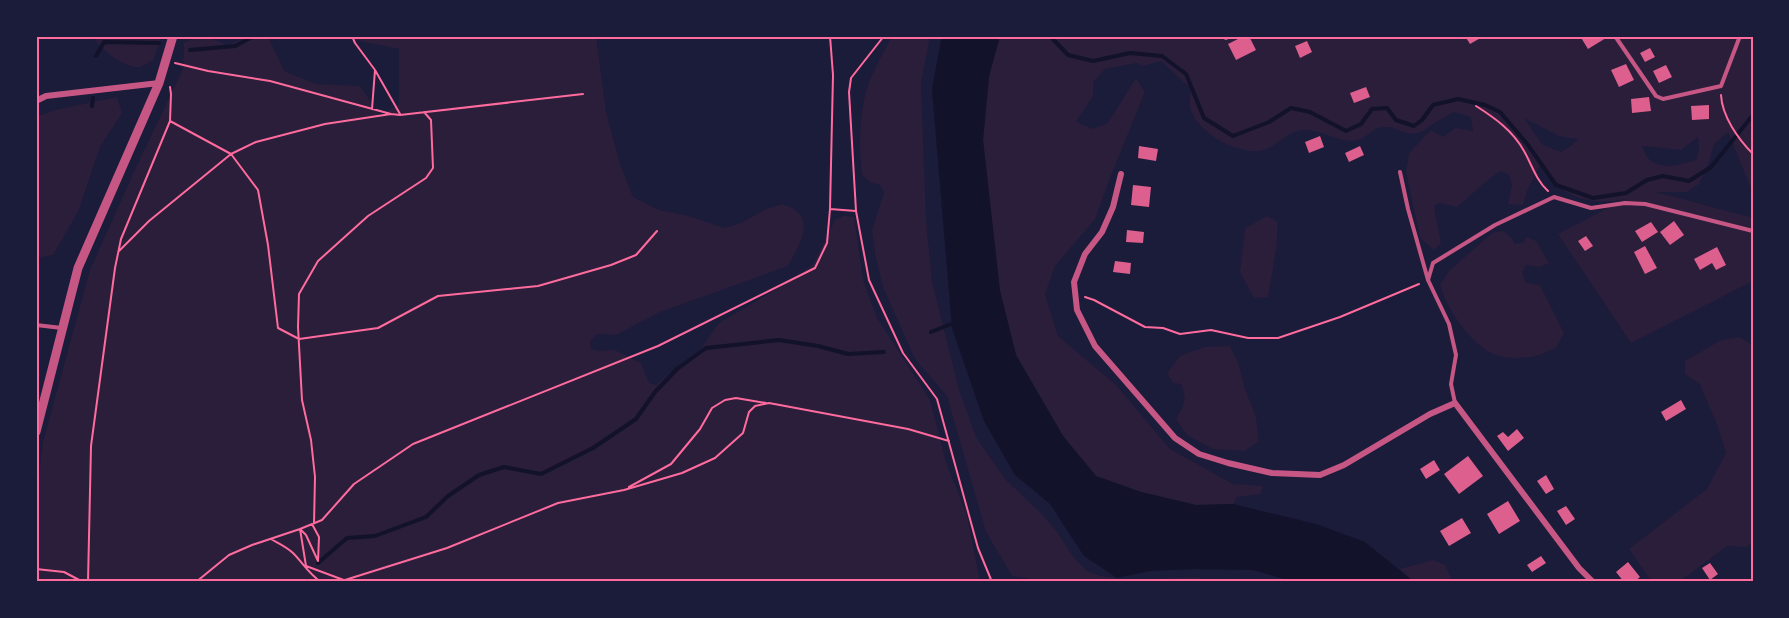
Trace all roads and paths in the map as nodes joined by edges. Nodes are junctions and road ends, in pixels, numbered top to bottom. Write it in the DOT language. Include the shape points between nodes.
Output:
graph roads {
  1 [pos="173,36"];
  2 [pos="352,36"];
  3 [pos="830,36"];
  4 [pos="884,36"];
  5 [pos="1615,36"];
  6 [pos="1740,36"];
  7 [pos="166,61"];
  8 [pos="375,70"];
  9 [pos="164,83"];
  10 [pos="1720,86"];
  11 [pos="583,94"];
  12 [pos="36,101"];
  13 [pos="1476,106"];
  14 [pos="372,109"];
  15 [pos="424,112"];
  16 [pos="391,114"];
  17 [pos="400,115"];
  18 [pos="170,121"];
  19 [pos="231,154"];
  20 [pos="1753,154"];
  21 [pos="1400,172"];
  22 [pos="1121,174"];
  23 [pos="1554,197"];
  24 [pos="830,209"];
  25 [pos="856,211"];
  26 [pos="657,231"];
  27 [pos="1753,231"];
  28 [pos="118,253"];
  29 [pos="1428,280"];
  30 [pos="1075,294"];
  31 [pos="36,325"];
  32 [pos="63,328"];
  33 [pos="299,339"];
  34 [pos="1455,403"];
  35 [pos="769,404"];
  36 [pos="36,432"];
  37 [pos="949,441"];
  38 [pos="624,490"];
  39 [pos="313,524"];
  40 [pos="300,529"];
  41 [pos="271,539"];
  42 [pos="306,566"];
  43 [pos="36,569"];
  44 [pos="360,575"];
  45 [pos="345,579"];
  46 [pos="86,582"];
  47 [pos="196,582"];
  48 [pos="321,582"];
  49 [pos="349,582"];
  50 [pos="360,582"];
  51 [pos="992,582"];
  52 [pos="1593,582"];
  1 -- 7 [label="street"];
  2 -- 8 [label="path"];
  3 -- 24 [label="path"];
  4 -- 25 [label="path" via="851,78"];
  5 -- 10 [label="lane" via="1656,96 1663,99"];
  6 -- 10 [label="lane"];
  7 -- 9 [label="street"];
  7 -- 14 [label="path" via="270,81"];
  8 -- 14 [label="path"];
  8 -- 17 [label="path"];
  9 -- 12 [label="street" via="46,96"];
  9 -- 18 [label="path" via="171,94"];
  9 -- 32 [label="street" via="78,268"];
  10 -- 20 [label="path" via="1722,106 1740,141"];
  11 -- 15 [label="path"];
  13 -- 23 [label="path" via="1500,122 1523,149 1540,184"];
  14 -- 16 [label="path"];
  15 -- 17 [label="path"];
  15 -- 33 [label="path" via="431,120 433,168 426,178 368,216 318,261 299,294"];
  16 -- 17 [label="path"];
  16 -- 19 [label="path" via="325,124 256,142"];
  18 -- 19 [label="path"];
  18 -- 28 [label="path"];
  19 -- 28 [label="path" via="149,221"];
  19 -- 33 [label="path" via="258,190 278,328"];
  21 -- 29 [label="lane"];
  22 -- 30 [label="street" via="1113,207 1102,232 1085,254 1074,282"];
  23 -- 27 [label="lane" via="1591,208 1645,204"];
  23 -- 29 [label="lane" via="1495,225 1433,263"];
  24 -- 25 [label="path"];
  24 -- 39 [label="path" via="827,243 815,268 658,346 413,444 354,484 322,520"];
  25 -- 37 [label="path" via="869,280 903,353 937,399"];
  26 -- 33 [label="path" via="636,255 611,265 538,286 438,296 378,328"];
  28 -- 46 [label="path" via="91,446"];
  29 -- 30 [label="path" via="1278,338 1248,338 1211,330 1180,334 1145,327"];
  29 -- 34 [label="lane" via="1449,324 1456,355 1450,384"];
  30 -- 34 [label="street" via="1077,310 1095,346 1174,438 1199,454 1228,464 1272,473 1320,475"];
  31 -- 32 [label="lane"];
  32 -- 36 [label="street"];
  33 -- 39 [label="path" via="303,400 315,477"];
  34 -- 52 [label="street"];
  35 -- 37 [label="path" via="908,429"];
  35 -- 38 [label="path" via="755,406 749,412 742,433 716,458"];
  35 -- 38 [label="path" via="725,400 712,408 671,464"];
  37 -- 51 [label="path" via="978,548"];
  38 -- 44 [label="path" via="558,503 447,548"];
  39 -- 40 [label="path"];
  39 -- 40 [label="path" via="319,537 318,561"];
  40 -- 41 [label="path"];
  40 -- 42 [label="path"];
  41 -- 42 [label="path"];
  41 -- 47 [label="path" via="229,555"];
  42 -- 45 [label="path"];
  42 -- 48 [label="path" via="310,575"];
  43 -- 46 [label="path" via="64,572"];
  44 -- 45 [label="path"];
  44 -- 50 [label="path"];
  45 -- 49 [label="path"];
}
